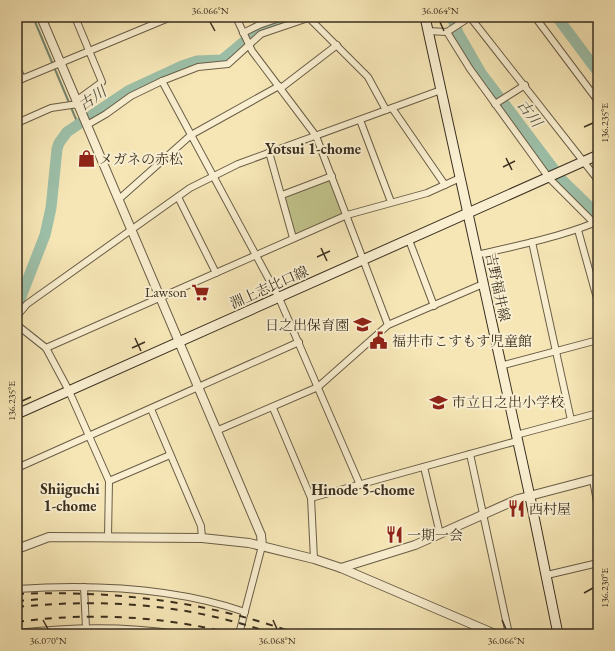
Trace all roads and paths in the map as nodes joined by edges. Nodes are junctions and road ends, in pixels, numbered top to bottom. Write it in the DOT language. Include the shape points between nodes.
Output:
graph roads {
  1 [pos="41,17"];
  2 [pos="75,17"];
  3 [pos="171,17"];
  4 [pos="236,17"];
  5 [pos="282,17"];
  6 [pos="310,17"];
  7 [pos="425,17"];
  8 [pos="470,17"];
  9 [pos="535,17"];
  10 [pos="595,17"];
  11 [pos="598,24"];
  12 [pos="449,30"];
  13 [pos="428,31"];
  14 [pos="243,33"];
  15 [pos="247,45"];
  16 [pos="337,45"];
  17 [pos="89,51"];
  18 [pos="60,63"];
  19 [pos="17,67"];
  20 [pos="20,80"];
  21 [pos="162,81"];
  22 [pos="525,85"];
  23 [pos="280,87"];
  24 [pos="441,90"];
  25 [pos="598,101"];
  26 [pos="77,102"];
  27 [pos="496,103"];
  28 [pos="389,109"];
  29 [pos="360,120"];
  30 [pos="17,123"];
  31 [pos="87,125"];
  32 [pos="191,135"];
  33 [pos="316,136"];
  34 [pos="270,152"];
  35 [pos="598,155"];
  36 [pos="584,162"];
  37 [pos="213,175"];
  38 [pos="332,176"];
  39 [pos="554,176"];
  40 [pos="460,178"];
  41 [pos="598,180"];
  42 [pos="445,185"];
  43 [pos="282,195"];
  44 [pos="178,197"];
  45 [pos="118,200"];
  46 [pos="392,202"];
  47 [pos="468,214"];
  48 [pos="347,215"];
  49 [pos="596,225"];
  50 [pos="578,230"];
  51 [pos="131,231"];
  52 [pos="293,238"];
  53 [pos="409,240"];
  54 [pos="532,242"];
  55 [pos="256,255"];
  56 [pos="476,255"];
  57 [pos="364,260"];
  58 [pos="216,273"];
  59 [pos="483,284"];
  60 [pos="160,298"];
  61 [pos="279,298"];
  62 [pos="598,302"];
  63 [pos="434,306"];
  64 [pos="17,316"];
  65 [pos="17,325"];
  66 [pos="388,325"];
  67 [pos="598,340"];
  68 [pos="179,342"];
  69 [pos="299,342"];
  70 [pos="46,348"];
  71 [pos="557,351"];
  72 [pos="500,366"];
  73 [pos="318,387"];
  74 [pos="198,388"];
  75 [pos="70,391"];
  76 [pos="273,408"];
  77 [pos="151,409"];
  78 [pos="598,413"];
  79 [pos="17,414"];
  80 [pos="572,420"];
  81 [pos="216,431"];
  82 [pos="89,436"];
  83 [pos="516,438"];
  84 [pos="170,454"];
  85 [pos="470,454"];
  86 [pos="424,467"];
  87 [pos="17,468"];
  88 [pos="595,479"];
  89 [pos="109,481"];
  90 [pos="360,485"];
  91 [pos="530,497"];
  92 [pos="311,498"];
  93 [pos="598,507"];
  94 [pos="484,514"];
  95 [pos="440,534"];
  96 [pos="108,537"];
  97 [pos="202,538"];
  98 [pos="262,546"];
  99 [pos="18,548"];
  100 [pos="314,559"];
  101 [pos="598,563"];
  102 [pos="341,568"];
  103 [pos="547,575"];
  104 [pos="84,587"];
  105 [pos="17,589"];
  106 [pos="245,612"];
  107 [pos="86,630"];
  108 [pos="67,631"];
  109 [pos="17,633"];
  110 [pos="175,634"];
  111 [pos="238,634"];
  112 [pos="493,634"];
  113 [pos="509,634"];
  114 [pos="558,634"];
  1 -- 18 [label="street"];
  2 -- 17 [label="street"];
  3 -- 17 [label="street"];
  4 -- 14 [label="street"];
  5 -- 14 [label="street"];
  6 -- 15 [label="street" via="260,34"];
  6 -- 16 [label="street"];
  7 -- 13 [label="main road, 吉野福井線"];
  8 -- 12 [label="street"];
  8 -- 22 [label="street"];
  9 -- 25 [label="street"];
  10 -- 11 [label="street"];
  12 -- 13 [label="street"];
  12 -- 27 [label="street" via="470,69"];
  13 -- 24 [label="main road, 吉野福井線"];
  14 -- 15 [label="street"];
  15 -- 21 [label="street" via="228,64 198,67"];
  15 -- 23 [label="street"];
  16 -- 23 [label="street"];
  16 -- 28 [label="street" via="368,77"];
  17 -- 18 [label="street"];
  17 -- 26 [label="street" via="102,82"];
  18 -- 20 [label="street"];
  18 -- 26 [label="street"];
  19 -- 20 [label="street"];
  21 -- 31 [label="street" via="131,96"];
  21 -- 32 [label="street"];
  22 -- 27 [label="street"];
  22 -- 36 [label="street"];
  23 -- 32 [label="street"];
  23 -- 33 [label="street"];
  24 -- 28 [label="street"];
  24 -- 40 [label="main road, 吉野福井線"];
  26 -- 30 [label="street" via="51,108"];
  26 -- 31 [label="street"];
  27 -- 39 [label="street"];
  28 -- 29 [label="street"];
  28 -- 42 [label="street"];
  29 -- 33 [label="street"];
  29 -- 46 [label="street"];
  31 -- 45 [label="street"];
  32 -- 37 [label="street"];
  32 -- 45 [label="street"];
  33 -- 34 [label="street"];
  33 -- 38 [label="street"];
  34 -- 37 [label="street"];
  34 -- 43 [label="street"];
  35 -- 36 [label="main road, 淵上志比口線"];
  36 -- 39 [label="main road, 淵上志比口線"];
  36 -- 41 [label="street"];
  37 -- 44 [label="street"];
  37 -- 55 [label="street"];
  38 -- 43 [label="street"];
  38 -- 48 [label="street"];
  39 -- 47 [label="main road, 淵上志比口線"];
  39 -- 49 [label="street"];
  40 -- 42 [label="street"];
  40 -- 47 [label="main road, 吉野福井線"];
  42 -- 46 [label="street"];
  43 -- 52 [label="street"];
  44 -- 51 [label="street"];
  44 -- 58 [label="street"];
  45 -- 51 [label="street"];
  46 -- 48 [label="street"];
  47 -- 53 [label="main road, 淵上志比口線"];
  47 -- 56 [label="main road, 吉野福井線"];
  48 -- 52 [label="street"];
  48 -- 57 [label="street"];
  49 -- 50 [label="street"];
  50 -- 54 [label="street"];
  50 -- 62 [label="street"];
  51 -- 60 [label="street"];
  51 -- 64 [label="street" via="27,304"];
  52 -- 55 [label="street"];
  53 -- 57 [label="main road, 淵上志比口線"];
  53 -- 63 [label="street"];
  54 -- 56 [label="street"];
  54 -- 71 [label="street"];
  55 -- 58 [label="street"];
  55 -- 61 [label="street"];
  56 -- 59 [label="main road, 吉野福井線"];
  57 -- 61 [label="main road, 淵上志比口線"];
  57 -- 66 [label="street"];
  58 -- 60 [label="street"];
  59 -- 63 [label="street"];
  59 -- 72 [label="main road, 吉野福井線"];
  60 -- 68 [label="street"];
  60 -- 70 [label="street"];
  61 -- 68 [label="main road, 淵上志比口線"];
  61 -- 69 [label="street"];
  63 -- 66 [label="street"];
  65 -- 70 [label="street"];
  66 -- 73 [label="street"];
  67 -- 71 [label="street"];
  68 -- 74 [label="street"];
  68 -- 75 [label="main road, 淵上志比口線"];
  69 -- 73 [label="street"];
  69 -- 74 [label="street"];
  70 -- 75 [label="street"];
  71 -- 72 [label="street"];
  71 -- 80 [label="street"];
  72 -- 83 [label="main road, 吉野福井線"];
  73 -- 76 [label="street"];
  73 -- 90 [label="street"];
  74 -- 77 [label="street"];
  74 -- 81 [label="street"];
  75 -- 79 [label="main road, 淵上志比口線"];
  75 -- 82 [label="street"];
  76 -- 81 [label="street"];
  76 -- 92 [label="street"];
  77 -- 82 [label="street"];
  77 -- 84 [label="street"];
  78 -- 80 [label="street"];
  80 -- 83 [label="street"];
  81 -- 98 [label="street" via="261,535"];
  82 -- 87 [label="street"];
  82 -- 89 [label="street"];
  83 -- 85 [label="street"];
  83 -- 91 [label="main road, 吉野福井線"];
  84 -- 89 [label="street"];
  84 -- 97 [label="street" via="201,526"];
  85 -- 86 [label="street"];
  85 -- 94 [label="street"];
  86 -- 90 [label="street"];
  86 -- 95 [label="street"];
  88 -- 91 [label="street"];
  88 -- 93 [label="street"];
  89 -- 96 [label="street"];
  90 -- 92 [label="street"];
  91 -- 94 [label="street" via="518,499"];
  91 -- 103 [label="main road, 吉野福井線"];
  92 -- 100 [label="street"];
  94 -- 95 [label="street"];
  94 -- 113 [label="street"];
  95 -- 102 [label="street" via="415,546"];
  96 -- 97 [label="street"];
  96 -- 99 [label="street" via="47,537"];
  97 -- 98 [label="street"];
  98 -- 100 [label="street"];
  98 -- 106 [label="street"];
  100 -- 102 [label="street"];
  101 -- 103 [label="street"];
  102 -- 112 [label="street"];
  103 -- 114 [label="main road, 吉野福井線"];
  104 -- 105 [label="street"];
  104 -- 106 [label="street" via="178,594"];
  104 -- 107 [label="street"];
  106 -- 111 [label="street"];
  107 -- 108 [label="street"];
  107 -- 110 [label="street" via="113,628"];
  108 -- 109 [label="street"];
}
